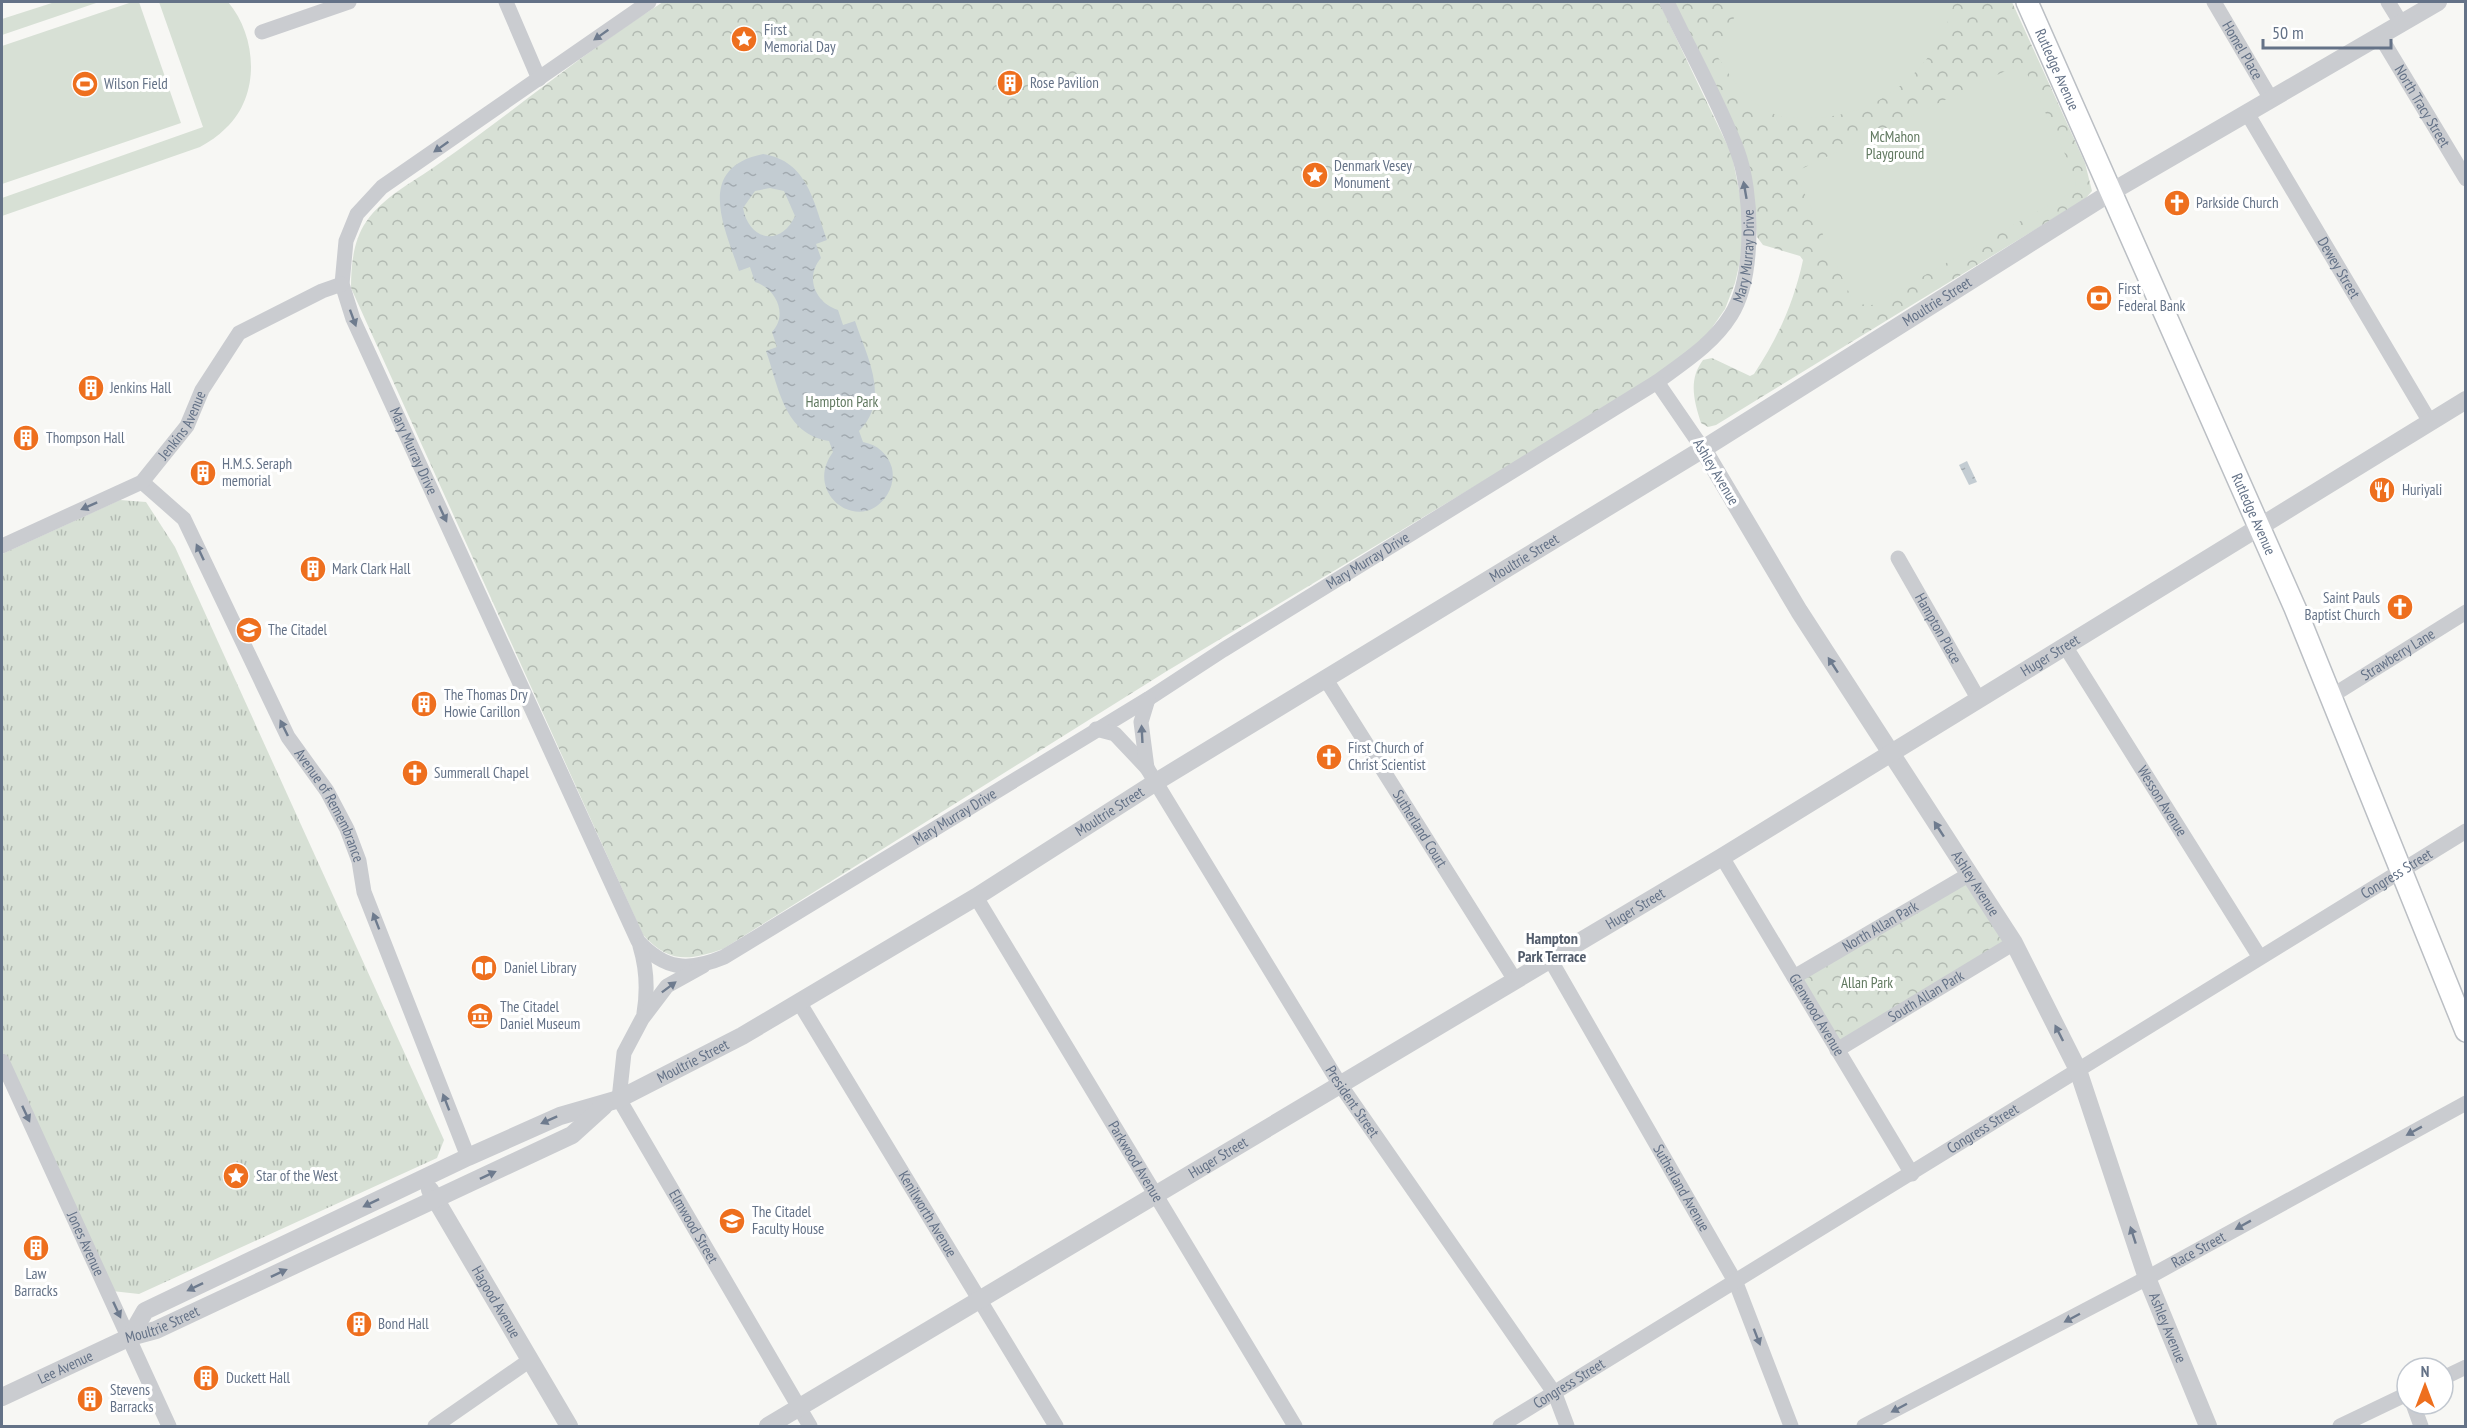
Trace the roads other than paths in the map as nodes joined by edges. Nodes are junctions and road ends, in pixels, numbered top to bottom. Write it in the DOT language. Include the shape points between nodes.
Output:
graph roads {
  1 [pos="349,2"];
  2 [pos="506,2"];
  3 [pos="649,2"];
  4 [pos="1667,2"];
  5 [pos="2027,2"];
  6 [pos="2214,2"];
  7 [pos="2388,2"];
  8 [pos="2438,2"];
  9 [pos="2401,23"];
  10 [pos="262,32"];
  11 [pos="2380,36"];
  12 [pos="538,79"];
  13 [pos="2271,99"];
  14 [pos="2247,113"];
  15 [pos="2466,179"];
  16 [pos="2113,191"];
  17 [pos="342,284"];
  18 [pos="1658,382"];
  19 [pos="2463,408"];
  20 [pos="2430,422"];
  21 [pos="1703,449"];
  22 [pos="142,482"];
  23 [pos="2260,527"];
  24 [pos="2,546"];
  25 [pos="1898,558"];
  26 [pos="2466,612"];
  27 [pos="2065,646"];
  28 [pos="1325,678"];
  29 [pos="2330,697"];
  30 [pos="1148,699"];
  31 [pos="1979,700"];
  32 [pos="1096,729"];
  33 [pos="1889,752"];
  34 [pos="1151,775"];
  35 [pos="2466,831"];
  36 [pos="1722,856"];
  37 [pos="2402,871"];
  38 [pos="1968,875"];
  39 [pos="976,897"];
  40 [pos="638,941"];
  41 [pos="2014,943"];
  42 [pos="2259,956"];
  43 [pos="1550,959"];
  44 [pos="706,965"];
  45 [pos="1794,977"];
  46 [pos="1515,980"];
  47 [pos="799,1002"];
  48 [pos="642,1019"];
  49 [pos="2466,1031"];
  50 [pos="1837,1050"];
  51 [pos="2,1061"];
  52 [pos="2078,1070"];
  53 [pos="1339,1083"];
  54 [pos="612,1102"];
  55 [pos="2466,1103"];
  56 [pos="468,1157"];
  57 [pos="1912,1174"];
  58 [pos="423,1178"];
  59 [pos="1156,1194"];
  60 [pos="435,1199"];
  61 [pos="2147,1278"];
  62 [pos="1736,1282"];
  63 [pos="980,1300"];
  64 [pos="130,1336"];
  65 [pos="530,1360"];
  66 [pos="1555,1394"];
  67 [pos="2,1398"];
  68 [pos="2395,1400"];
  69 [pos="798,1408"];
  70 [pos="169,1426"];
  71 [pos="435,1426"];
  72 [pos="569,1426"];
  73 [pos="768,1426"];
  74 [pos="810,1426"];
  75 [pos="1056,1426"];
  76 [pos="1295,1426"];
  77 [pos="1500,1426"];
  78 [pos="1567,1426"];
  79 [pos="1791,1426"];
  80 [pos="1864,1426"];
  81 [pos="2208,1426"];
  82 [pos="2340,1426"];
  1 -- 10 [label="street"];
  2 -- 12 [label="street"];
  3 -- 12 [label="street, Mary Murray Drive, one-way"];
  18 -- 4 [label="street, Mary Murray Drive, one-way" via="1709,343 1731,314 1746,279 1749,244 1738,152"];
  5 -- 16 [label="main road, Rutledge Avenue"];
  6 -- 13 [label="street, Homel Place"];
  7 -- 9 [label="street"];
  8 -- 9 [label="street, Moultrie Street"];
  9 -- 11 [label="street, Moultrie Street"];
  11 -- 13 [label="street, Moultrie Street"];
  11 -- 15 [label="street, North Tracy Street"];
  12 -- 17 [label="street, Mary Murray Drive, one-way" via="382,187 357,214 346,241"];
  13 -- 14 [label="street, Moultrie Street"];
  14 -- 16 [label="street, Moultrie Street"];
  14 -- 20 [label="street, Dewey Street"];
  16 -- 21 [label="street, Moultrie Street"];
  16 -- 23 [label="main road, Rutledge Avenue"];
  17 -- 22 [label="street, Jenkins Avenue" via="239,333 202,390 187,426"];
  17 -- 40 [label="street, Mary Murray Drive, one-way" via="353,319"];
  18 -- 21 [label="street, Ashley Avenue"];
  18 -- 30 [label="street, Mary Murray Drive"];
  19 -- 20 [label="street, Huger Street"];
  20 -- 23 [label="street, Huger Street"];
  21 -- 28 [label="street, Moultrie Street"];
  33 -- 21 [label="street, Ashley Avenue, one-way" via="1798,611"];
  22 -- 24 [label="street, Jenkins Avenue, one-way"];
  56 -- 22 [label="street, Avenue of Remembrance, one-way" via="364,892 359,861 347,829 327,791 288,737 184,519"];
  23 -- 27 [label="street, Huger Street"];
  23 -- 29 [label="main road, Rutledge Avenue"];
  25 -- 31 [label="street, Hampton Place"];
  26 -- 29 [label="street, Strawberry Lane"];
  27 -- 31 [label="street, Huger Street"];
  27 -- 42 [label="street, Wesson Avenue"];
  28 -- 34 [label="street, Moultrie Street"];
  28 -- 46 [label="street, Sutherland Court"];
  29 -- 37 [label="main road, Rutledge Avenue"];
  30 -- 32 [label="street, Mary Murray Drive"];
  34 -- 30 [label="street, President Street, one-way" via="1141,722"];
  31 -- 33 [label="street, Huger Street"];
  32 -- 34 [label="street, President Street" via="1115,734"];
  32 -- 44 [label="street, Mary Murray Drive"];
  33 -- 36 [label="street, Huger Street"];
  38 -- 33 [label="street, Ashley Avenue, one-way"];
  34 -- 39 [label="street, Moultrie Street"];
  34 -- 53 [label="street, President Street"];
  35 -- 37 [label="street, Congress Street"];
  36 -- 43 [label="street, Huger Street"];
  36 -- 45 [label="street, Glenwood Avenue"];
  37 -- 42 [label="street, Congress Street"];
  37 -- 49 [label="main road, Rutledge Avenue"];
  38 -- 41 [label="street, Ashley Avenue"];
  38 -- 45 [label="street, North Allan Park"];
  39 -- 47 [label="street, Moultrie Street"];
  39 -- 59 [label="street, Parkwood Avenue"];
  40 -- 44 [label="street, Mary Murray Drive" via="653,957 668,965"];
  40 -- 48 [label="street" via="646,966 647,993"];
  41 -- 50 [label="street, South Allan Park"];
  52 -- 41 [label="street, Ashley Avenue, one-way"];
  42 -- 52 [label="street, Congress Street"];
  43 -- 46 [label="street, Huger Street"];
  43 -- 62 [label="street, Sutherland Avenue"];
  48 -- 44 [label="street, Mary Murray Drive, one-way" via="667,986"];
  45 -- 50 [label="street, Glenwood Avenue"];
  46 -- 53 [label="street, Huger Street"];
  47 -- 54 [label="street, Moultrie Street" via="742,1036"];
  47 -- 63 [label="street, Kenilworth Avenue"];
  48 -- 54 [label="street" via="624,1053"];
  50 -- 57 [label="street, Glenwood Avenue"];
  51 -- 64 [label="street, Jones Avenue, one-way"];
  52 -- 57 [label="street, Congress Street"];
  61 -- 52 [label="street, Ashley Avenue, one-way"];
  53 -- 59 [label="street, Huger Street"];
  53 -- 66 [label="street, President Street"];
  54 -- 56 [label="street, Moultrie Street, one-way" via="560,1116"];
  60 -- 54 [label="street, Moultrie Street, one-way" via="572,1135"];
  54 -- 69 [label="street, Elmwood Street"];
  55 -- 61 [label="street, Race Street, one-way"];
  56 -- 58 [label="street, Moultrie Street"];
  57 -- 62 [label="street, Congress Street"];
  58 -- 60 [label="street, Hagood Avenue"];
  58 -- 64 [label="street, Moultrie Street, one-way" via="145,1311"];
  59 -- 63 [label="street, Huger Street"];
  59 -- 76 [label="street, Parkwood Avenue"];
  64 -- 60 [label="street, Moultrie Street, one-way" via="156,1330"];
  60 -- 65 [label="street, Hagood Avenue"];
  61 -- 80 [label="street, Race Street, one-way"];
  61 -- 81 [label="street, Ashley Avenue"];
  62 -- 66 [label="street, Congress Street"];
  62 -- 79 [label="street, Sutherland Avenue, one-way"];
  63 -- 69 [label="street, Huger Street"];
  63 -- 75 [label="street, Kenilworth Avenue"];
  64 -- 67 [label="street, Lee Avenue"];
  64 -- 70 [label="street, Jones Avenue"];
  65 -- 71 [label="street"];
  65 -- 72 [label="street, Hagood Avenue"];
  66 -- 77 [label="street, Congress Street"];
  66 -- 78 [label="street, President Street"];
  68 -- 82 [label="street"];
  69 -- 73 [label="street, Huger Street"];
  69 -- 74 [label="street, Elmwood Street"];
}
